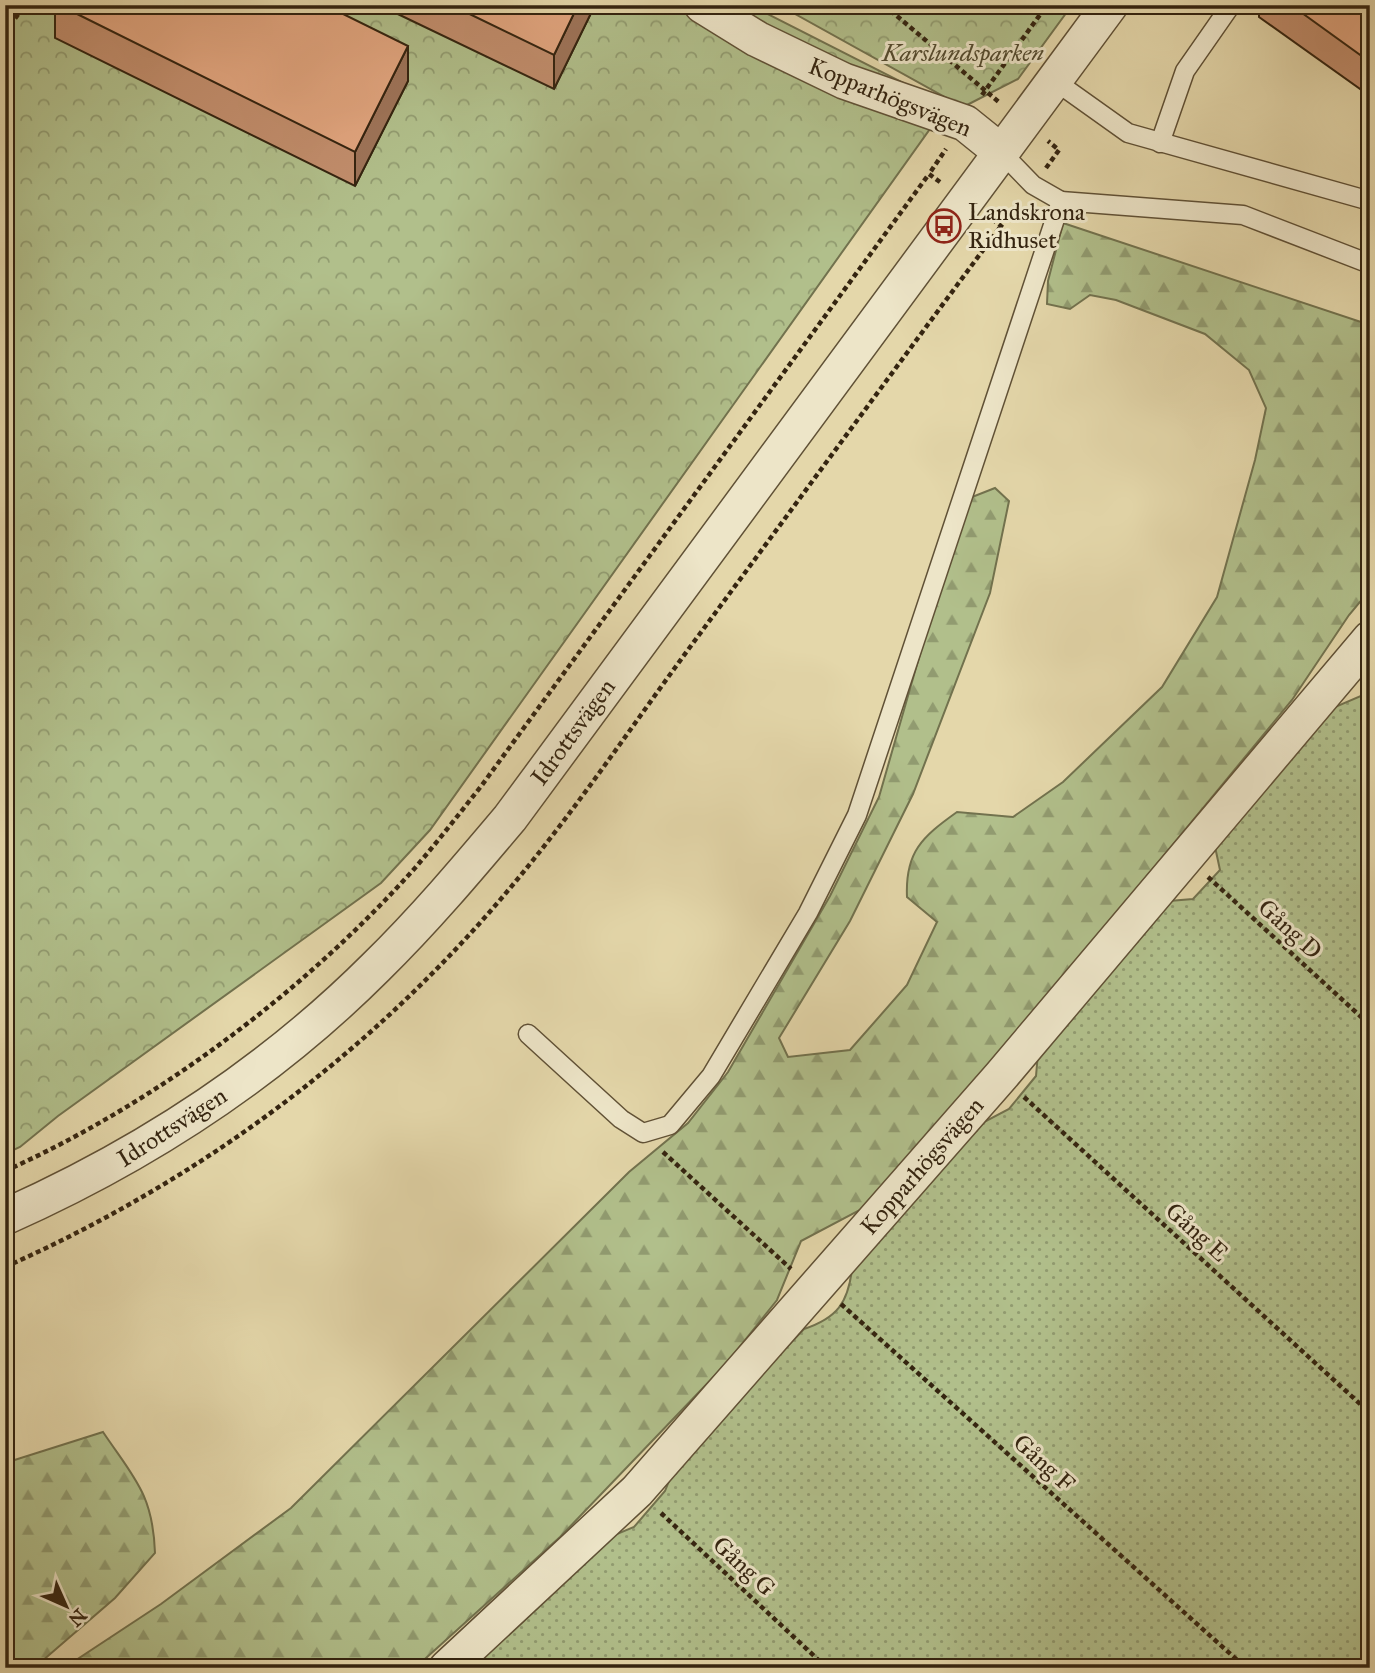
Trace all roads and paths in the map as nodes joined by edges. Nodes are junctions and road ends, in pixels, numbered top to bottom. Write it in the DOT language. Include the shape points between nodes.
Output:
graph roads {
  1 [pos="25,5"];
  2 [pos="702,5"];
  3 [pos="884,5"];
  4 [pos="1047,5"];
  5 [pos="1110,5"];
  6 [pos="1231,5"];
  7 [pos="5,32"];
  8 [pos="1055,80"];
  9 [pos="984,90"];
  10 [pos="965,123"];
  11 [pos="1031,129"];
  12 [pos="1160,143"];
  13 [pos="1001,152"];
  14 [pos="929,174"];
  15 [pos="1033,185"];
  16 [pos="1061,201"];
  17 [pos="1370,201"];
  18 [pos="1370,264"];
  19 [pos="1370,639"];
  20 [pos="1186,858"];
  21 [pos="1370,1025"];
  22 [pos="528,1034"];
  23 [pos="1001,1076"];
  24 [pos="643,1133"];
  25 [pos="5,1171"];
  26 [pos="5,1217"];
  27 [pos="818,1284"];
  28 [pos="1370,1413"];
  29 [pos="637,1491"];
  30 [pos="447,1668"];
  31 [pos="827,1668"];
  32 [pos="1247,1668"];
  1 -- 7 [label="path"];
  2 -- 10 [label="street, Kopparhögsvägen" via="757,39 845,81"];
  3 -- 9 [label="path"];
  4 -- 9 [label="path"];
  5 -- 8 [label="street, Idrottsvägen"];
  6 -- 12 [label="lane" via="1185,71"];
  8 -- 11 [label="street, Idrottsvägen"];
  8 -- 12 [label="lane" via="1128,134"];
  9 -- 10 [label="path"];
  10 -- 13 [label="street, Kopparhögsvägen"];
  11 -- 13 [label="street, Idrottsvägen"];
  11 -- 15 [label="path" via="1059,150"];
  12 -- 17 [label="lane"];
  13 -- 15 [label="lane"];
  13 -- 26 [label="street, Idrottsvägen" via="510,818 445,896 366,977 228,1091 137,1152"];
  14 -- 25 [label="path" via="482,785 414,869 280,996 200,1057 123,1110"];
  15 -- 16 [label="lane"];
  16 -- 18 [label="lane" via="1243,215"];
  16 -- 24 [label="lane" via="857,815 807,913 711,1076 670,1125"];
  19 -- 20 [label="street, Kopparhögsvägen"];
  20 -- 21 [label="path, Gång D"];
  20 -- 23 [label="street, Kopparhögsvägen"];
  22 -- 24 [label="lane" via="621,1119"];
  23 -- 27 [label="street, Kopparhögsvägen"];
  23 -- 28 [label="path, Gång E"];
  24 -- 27 [label="path, Gång F" via="793,1271"];
  27 -- 29 [label="street, Kopparhögsvägen"];
  27 -- 32 [label="path, Gång F"];
  29 -- 30 [label="street, Kopparhögsvägen"];
  29 -- 31 [label="path, Gång G"];
}
